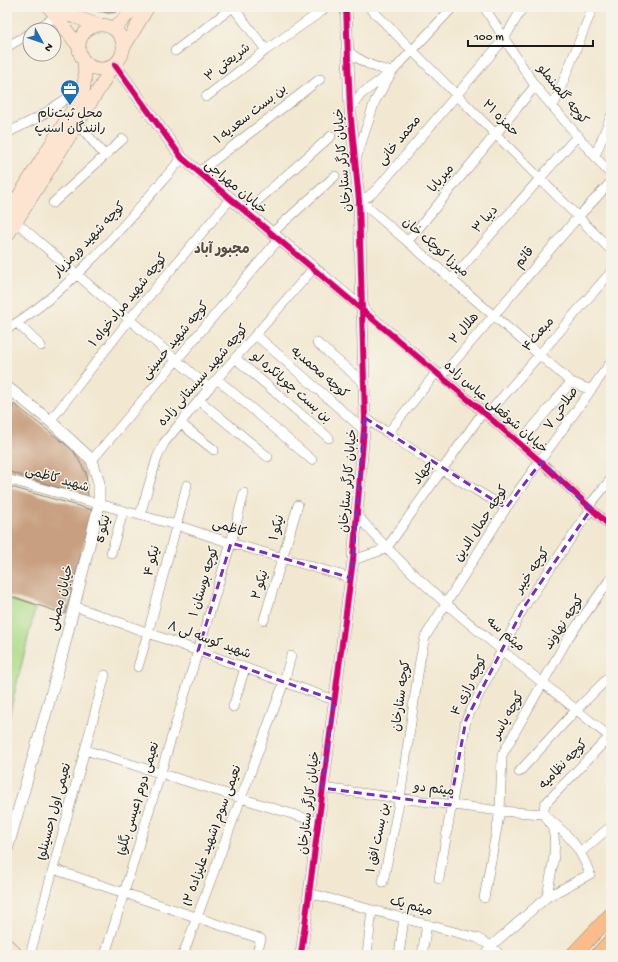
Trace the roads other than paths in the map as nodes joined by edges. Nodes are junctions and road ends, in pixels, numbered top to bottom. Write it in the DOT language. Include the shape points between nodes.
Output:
graph roads {
  1 [pos="148,7"];
  2 [pos="233,7"];
  3 [pos="346,7"];
  4 [pos="369,7"];
  5 [pos="453,7"];
  6 [pos="484,7"];
  7 [pos="523,7"];
  8 [pos="593,7"];
  9 [pos="322,11"];
  10 [pos="60,13"];
  11 [pos="134,16"];
  12 [pos="46,22"];
  13 [pos="98,25"];
  14 [pos="113,28"];
  15 [pos="22,38"];
  16 [pos="504,39"];
  17 [pos="7,47"];
  18 [pos="79,47"];
  19 [pos="124,47"];
  20 [pos="266,50"];
  21 [pos="346,50"];
  22 [pos="412,50"];
  23 [pos="175,51"];
  24 [pos="84,62"];
  25 [pos="113,66"];
  26 [pos="392,72"];
  27 [pos="320,79"];
  28 [pos="85,82"];
  29 [pos="102,86"];
  30 [pos="536,86"];
  31 [pos="456,94"];
  32 [pos="69,97"];
  33 [pos="206,97"];
  34 [pos="553,107"];
  35 [pos="350,109"];
  36 [pos="611,116"];
  37 [pos="78,122"];
  38 [pos="7,133"];
  39 [pos="497,134"];
  40 [pos="578,135"];
  41 [pos="332,136"];
  42 [pos="122,139"];
  43 [pos="105,156"];
  44 [pos="595,156"];
  45 [pos="182,158"];
  46 [pos="355,162"];
  47 [pos="199,172"];
  48 [pos="611,175"];
  49 [pos="335,176"];
  50 [pos="540,178"];
  51 [pos="611,182"];
  52 [pos="231,198"];
  53 [pos="359,200"];
  54 [pos="53,203"];
  55 [pos="246,211"];
  56 [pos="578,217"];
  57 [pos="11,218"];
  58 [pos="7,236"];
  59 [pos="276,236"];
  60 [pos="408,241"];
  61 [pos="611,250"];
  62 [pos="314,269"];
  63 [pos="611,272"];
  64 [pos="76,274"];
  65 [pos="452,279"];
  66 [pos="363,309"];
  67 [pos="493,316"];
  68 [pos="129,320"];
  69 [pos="17,323"];
  70 [pos="7,329"];
  71 [pos="256,335"];
  72 [pos="317,343"];
  73 [pos="42,346"];
  74 [pos="539,356"];
  75 [pos="235,358"];
  76 [pos="177,360"];
  77 [pos="611,362"];
  78 [pos="438,375"];
  79 [pos="217,379"];
  80 [pos="571,382"];
  81 [pos="364,383"];
  82 [pos="7,387"];
  83 [pos="209,388"];
  84 [pos="591,390"];
  85 [pos="199,400"];
  86 [pos="485,414"];
  87 [pos="365,418"];
  88 [pos="50,421"];
  89 [pos="180,422"];
  90 [pos="364,430"];
  91 [pos="388,433"];
  92 [pos="329,438"];
  93 [pos="519,444"];
  94 [pos="214,450"];
  95 [pos="268,457"];
  96 [pos="92,460"];
  97 [pos="312,460"];
  98 [pos="541,462"];
  99 [pos="442,470"];
  100 [pos="611,479"];
  101 [pos="7,480"];
  102 [pos="187,485"];
  103 [pos="244,493"];
  104 [pos="298,504"];
  105 [pos="99,505"];
  106 [pos="506,508"];
  107 [pos="589,508"];
  108 [pos="123,512"];
  109 [pos="140,515"];
  110 [pos="357,515"];
  111 [pos="176,525"];
  112 [pos="611,527"];
  113 [pos="230,543"];
  114 [pos="386,549"];
  115 [pos="111,553"];
  116 [pos="283,558"];
  117 [pos="353,560"];
  118 [pos="351,578"];
  119 [pos="611,578"];
  120 [pos="447,603"];
  121 [pos="74,606"];
  122 [pos="264,620"];
  123 [pos="148,633"];
  124 [pos="198,650"];
  125 [pos="503,650"];
  126 [pos="291,656"];
  127 [pos="138,666"];
  128 [pos="245,668"];
  129 [pos="105,675"];
  130 [pos="611,675"];
  131 [pos="284,682"];
  132 [pos="542,683"];
  133 [pos="334,700"];
  134 [pos="232,706"];
  135 [pos="577,709"];
  136 [pos="610,736"];
  137 [pos="85,750"];
  138 [pos="519,772"];
  139 [pos="160,773"];
  140 [pos="322,788"];
  141 [pos="241,798"];
  142 [pos="400,798"];
  143 [pos="450,805"];
  144 [pos="500,811"];
  145 [pos="544,814"];
  146 [pos="318,822"];
  147 [pos="611,826"];
  148 [pos="7,850"];
  149 [pos="581,852"];
  150 [pos="53,869"];
  151 [pos="439,879"];
  152 [pos="383,882"];
  153 [pos="124,893"];
  154 [pos="309,893"];
  155 [pos="547,896"];
  156 [pos="484,898"];
  157 [pos="372,910"];
  158 [pos="611,915"];
  159 [pos="196,918"];
  160 [pos="404,918"];
  161 [pos="427,924"];
  162 [pos="611,941"];
  163 [pos="7,945"];
  164 [pos="491,946"];
  165 [pos="18,955"];
  166 [pos="30,955"];
  167 [pos="105,955"];
  168 [pos="183,955"];
  169 [pos="256,955"];
  170 [pos="301,955"];
  171 [pos="367,955"];
  172 [pos="399,955"];
  173 [pos="422,955"];
  174 [pos="484,955"];
  175 [pos="500,955"];
  176 [pos="572,955"];
  177 [pos="598,955"];
  1 -- 11 [label="main road"];
  2 -- 20 [label="street"];
  2 -- 23 [label="street"];
  3 -- 21 [label="street, خیابان کارگر ستارخان"];
  4 -- 22 [label="street, حمزه ۲۱"];
  5 -- 22 [label="street"];
  6 -- 16 [label="street, کوچه گلصنملو"];
  7 -- 16 [label="street, محمد خانی"];
  8 -- 34 [label="street"];
  9 -- 20 [label="street, شریعتی ۳"];
  10 -- 12 [label="street"];
  10 -- 13 [label="main road"];
  10 -- 18 [label="main road"];
  11 -- 14 [label="main road"];
  11 -- 19 [label="main road"];
  13 -- 14 [label="main road"];
  13 -- 18 [label="main road" via="84,32"];
  14 -- 19 [label="main road" via="119,32"];
  15 -- 17 [label="street"];
  16 -- 30 [label="street, کوچه گلصنملو"];
  16 -- 31 [label="street, محمد خانی"];
  18 -- 24 [label="main road"];
  19 -- 25 [label="main road" via="123,54"];
  20 -- 33 [label="street, شریعتی ۳"];
  21 -- 26 [label="street" via="359,61"];
  21 -- 35 [label="street, خیابان کارگر ستارخان"];
  22 -- 26 [label="street"];
  22 -- 31 [label="street, حمزه ۲۱"];
  24 -- 25 [label="main road" via="99,69"];
  24 -- 28 [label="main road"];
  25 -- 29 [label="main road"];
  25 -- 45 [label="street, خیابان مهراجی"];
  26 -- 35 [label="street" via="361,94"];
  26 -- 46 [label="street" via="375,101"];
  27 -- 47 [label="street, بن بست سعدیه ۱"];
  28 -- 29 [label="main road" via="95,79"];
  28 -- 57 [label="main road" via="80,99"];
  29 -- 37 [label="main road"];
  30 -- 34 [label="street, کوچه گلصنملو"];
  30 -- 39 [label="street, میربابا"];
  31 -- 39 [label="street, حمزه ۲۱"];
  31 -- 53 [label="street, محمد خانی" via="377,189"];
  32 -- 38 [label="street"];
  34 -- 40 [label="street, کوچه گلصنملو"];
  35 -- 46 [label="street, خیابان کارگر ستارخان"];
  36 -- 44 [label="street"];
  37 -- 43 [label="street"];
  37 -- 57 [label="main road"];
  39 -- 50 [label="street, حمزه ۲۱"];
  39 -- 60 [label="street, میربابا"];
  40 -- 44 [label="street, کوچه گلصنملو"];
  40 -- 50 [label="street, دیبا ۳"];
  41 -- 55 [label="street"];
  42 -- 43 [label="street"];
  43 -- 54 [label="street"];
  44 -- 48 [label="street, کوچه گلصنملو"];
  45 -- 47 [label="street, خیابان مهراجی"];
  45 -- 64 [label="street, کوچه شهید ورمزیار" via="125,224"];
  46 -- 53 [label="street, خیابان کارگر ستارخان"];
  47 -- 52 [label="street, خیابان مهراجی"];
  49 -- 59 [label="street, کوچه شهید حسینی"];
  50 -- 56 [label="street, حمزه ۲۱"];
  50 -- 65 [label="street, دیبا ۳"];
  51 -- 56 [label="street, قائم"];
  52 -- 55 [label="street, خیابان مهراجی"];
  52 -- 68 [label="street, ۱ کوچه شهید مرادخواه"];
  53 -- 60 [label="street, میرزا کوچک خان"];
  53 -- 66 [label="street, خیابان کارگر ستارخان"];
  55 -- 59 [label="street, خیابان مهراجی"];
  56 -- 61 [label="street, حمزه ۲۱"];
  56 -- 67 [label="street, قائم"];
  57 -- 58 [label="main road"];
  57 -- 64 [label="street"];
  59 -- 62 [label="street, خیابان مهراجی"];
  59 -- 76 [label="street, کوچه شهید حسینی"];
  60 -- 65 [label="street, میرزا کوچک خان"];
  62 -- 66 [label="street, خیابان مهراجی"];
  62 -- 71 [label="street, کوچه شهید سیستانی زاده"];
  63 -- 74 [label="street, مبعث۴"];
  64 -- 68 [label="street"];
  64 -- 69 [label="street, کوچه شهید ورمزیار" via="65,286"];
  65 -- 67 [label="street, میرزا کوچک خان"];
  66 -- 78 [label="street, خیابان شوقعلی عباس زاده"];
  66 -- 81 [label="street, خیابان کارگر ستارخان"];
  67 -- 74 [label="street, میرزا کوچک خان"];
  67 -- 78 [label="street, هلال ۲"];
  68 -- 76 [label="street"];
  68 -- 88 [label="street, ۱ کوچه شهید مرادخواه"];
  69 -- 70 [label="street, کوچه شهید ورمزیار"];
  69 -- 73 [label="street"];
  71 -- 75 [label="street, کوچه شهید سیستانی زاده"];
  71 -- 90 [label="street, کوچه محمدیه"];
  72 -- 81 [label="street"];
  74 -- 80 [label="street, میرزا کوچک خان"];
  74 -- 86 [label="street, مبعث۴"];
  75 -- 79 [label="street, کوچه شهید سیستانی زاده"];
  75 -- 92 [label="street, بن بست چوپانکره لو"];
  76 -- 83 [label="street"];
  76 -- 96 [label="street, کوچه شهید حسینی"];
  77 -- 84 [label="street, صلاحی ۷"];
  78 -- 86 [label="street, خیابان شوقعلی عباس زاده"];
  78 -- 91 [label="street, هلال ۲"];
  79 -- 83 [label="street, کوچه شهید سیستانی زاده"];
  79 -- 97 [label="street"];
  80 -- 84 [label="street, میرزا کوچک خان"];
  80 -- 93 [label="street"];
  81 -- 87 [label="street, خیابان کارگر ستارخان"];
  82 -- 88 [label="street"];
  83 -- 85 [label="street, کوچه شهید سیستانی زاده"];
  84 -- 98 [label="street, صلاحی ۷"];
  85 -- 89 [label="street, کوچه شهید سیستانی زاده"];
  85 -- 95 [label="street"];
  86 -- 93 [label="street, خیابان شوقعلی عباس زاده"];
  86 -- 99 [label="street, جهاد"];
  87 -- 90 [label="street, خیابان کارگر ستارخان"];
  87 -- 91 [label="street"];
  88 -- 96 [label="street"];
  89 -- 94 [label="street"];
  89 -- 109 [label="street, کوچه شهید سیستانی زاده" via="164,443"];
  90 -- 110 [label="street, خیابان کارگر ستارخان"];
  91 -- 99 [label="street"];
  93 -- 98 [label="street, خیابان شوقعلی عباس زاده"];
  96 -- 105 [label="street, خیابان مصلی" via="99,483"];
  98 -- 106 [label="street, کوچه جمال الدین"];
  98 -- 107 [label="street, خیابان شوقعلی عباس زاده"];
  99 -- 106 [label="street"];
  99 -- 114 [label="street, جهاد"];
  100 -- 107 [label="street, کوچه خیبر"];
  101 -- 105 [label="street, شهید کاظمی"];
  102 -- 111 [label="street, نیکو ۴"];
  103 -- 113 [label="street, کوچه بوستان ۱"];
  104 -- 116 [label="street, نیکو ۱"];
  105 -- 108 [label="street, کاظمی"];
  105 -- 121 [label="street, خیابان مصلی"];
  106 -- 120 [label="street, کوچه جمال الدین"];
  107 -- 112 [label="street, خیابان شوقعلی عباس زاده"];
  107 -- 125 [label="street, کوچه خیبر" via="524,607"];
  108 -- 109 [label="street, کاظمی"];
  108 -- 115 [label="street, نیکو 5"];
  109 -- 111 [label="street, کاظمی"];
  110 -- 114 [label="street, میثم سه"];
  110 -- 117 [label="street, خیابان کارگر ستارخان"];
  111 -- 113 [label="street, کاظمی"];
  111 -- 123 [label="street, نیکو ۴"];
  113 -- 116 [label="street, کاظمی"];
  113 -- 124 [label="street, کوچه بوستان ۱"];
  114 -- 117 [label="street"];
  114 -- 120 [label="street, میثم سه"];
  116 -- 118 [label="street, کاظمی"];
  116 -- 122 [label="street, نیکو ۲"];
  117 -- 118 [label="street, خیابان کارگر ستارخان"];
  118 -- 133 [label="street, خیابان کارگر ستارخان"];
  119 -- 132 [label="street, کوچه نهاوند" via="568,638"];
  120 -- 125 [label="street, میثم سه"];
  120 -- 142 [label="street, کوچه ستارخان" via="425,637"];
  121 -- 123 [label="street, شهید کوسه لی ۸"];
  121 -- 148 [label="street, خیابان مصلی"];
  123 -- 124 [label="street, شهید کوسه لی ۸"];
  123 -- 127 [label="street, نیکو ۴"];
  124 -- 128 [label="street, شهید کوسه لی ۸"];
  124 -- 139 [label="street, نعیمی دوم (عیسی بگلو)"];
  125 -- 132 [label="street, میثم سه"];
  125 -- 143 [label="street, کوچه رازی ۴" via="466,720"];
  126 -- 131 [label="street, نعیمی سوم (شهید علیزاده ۲)"];
  128 -- 131 [label="street, شهید کوسه لی ۸"];
  128 -- 134 [label="street"];
  129 -- 137 [label="street, نعیمی اول (حسینلو)"];
  130 -- 135 [label="street"];
  131 -- 133 [label="street, شهید کوسه لی ۸"];
  131 -- 141 [label="street, نعیمی سوم (شهید علیزاده ۲)"];
  132 -- 135 [label="street, میثم سه"];
  132 -- 144 [label="street, کوچه یاسر" via="502,755"];
  133 -- 140 [label="street, خیابان کارگر ستارخان"];
  135 -- 136 [label="street, میثم سه"];
  135 -- 138 [label="street"];
  136 -- 145 [label="street, کوچه نظامیه" via="545,804"];
  137 -- 139 [label="street"];
  137 -- 150 [label="street, نعیمی اول (حسینلو)"];
  139 -- 141 [label="street"];
  139 -- 153 [label="street, نعیمی دوم (عیسی بگلو)"];
  140 -- 142 [label="street, میثم دو"];
  140 -- 146 [label="street, خیابان کارگر ستارخان"];
  141 -- 146 [label="street"];
  141 -- 159 [label="street, نعیمی سوم (شهید علیزاده ۲)"];
  142 -- 143 [label="street, میثم دو"];
  142 -- 152 [label="street, بن بست افق ۱"];
  143 -- 144 [label="street, میثم دو"];
  143 -- 151 [label="street, کوچه رازی ۴"];
  144 -- 145 [label="street, میثم دو"];
  144 -- 156 [label="street, کوچه یاسر"];
  145 -- 149 [label="street" via="565,832"];
  145 -- 155 [label="street" via="553,829 554,843"];
  146 -- 154 [label="street, خیابان کارگر ستارخان"];
  147 -- 149 [label="street"];
  149 -- 155 [label="street" via="590,874"];
  150 -- 153 [label="street"];
  150 -- 166 [label="street, نعیمی اول (حسینلو)"];
  153 -- 159 [label="street"];
  153 -- 167 [label="street, نعیمی دوم (عیسی بگلو)"];
  154 -- 157 [label="street, میثم یک"];
  154 -- 170 [label="street, خیابان کارگر ستارخان"];
  155 -- 164 [label="street"];
  157 -- 160 [label="street, میثم یک"];
  157 -- 171 [label="street"];
  158 -- 176 [label="highway"];
  159 -- 168 [label="street, نعیمی سوم (شهید علیزاده ۲)"];
  159 -- 169 [label="street" via="261,940"];
  160 -- 161 [label="street, میثم یک"];
  160 -- 172 [label="street"];
  161 -- 164 [label="street, میثم یک" via="477,938"];
  161 -- 173 [label="street"];
  162 -- 177 [label="highway"];
  163 -- 165 [label="main road"];
  164 -- 174 [label="street"];
  164 -- 175 [label="street, میثم یک"];
}
